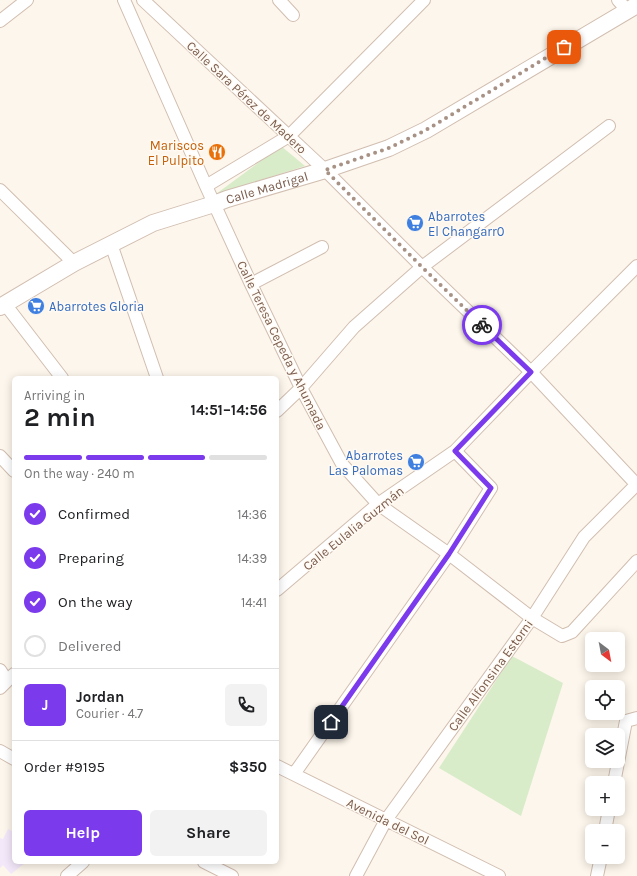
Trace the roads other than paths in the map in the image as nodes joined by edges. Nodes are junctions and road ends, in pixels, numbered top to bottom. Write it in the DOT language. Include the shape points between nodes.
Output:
graph roads {
  1 [pos="27,0"];
  2 [pos="124,0"];
  3 [pos="143,0"];
  4 [pos="279,0"];
  5 [pos="424,0"];
  6 [pos="627,5"];
  7 [pos="293,15"];
  8 [pos="1,18"];
  9 [pos="609,126"];
  10 [pos="288,136"];
  11 [pos="325,170"];
  12 [pos="206,186"];
  13 [pos="0,190"];
  14 [pos="214,204"];
  15 [pos="111,244"];
  16 [pos="322,247"];
  17 [pos="74,263"];
  18 [pos="637,266"];
  19 [pos="422,267"];
  20 [pos="252,284"];
  21 [pos="3,306"];
  22 [pos="531,372"];
  23 [pos="60,376"];
  24 [pos="156,376"];
  25 [pos="301,388"];
  26 [pos="279,409"];
  27 [pos="455,451"];
  28 [pos="0,456"];
  29 [pos="12,469"];
  30 [pos="637,484"];
  31 [pos="378,504"];
  32 [pos="449,554"];
  33 [pos="637,561"];
  34 [pos="279,588"];
  35 [pos="532,618"];
  36 [pos="0,670"];
  37 [pos="7,681"];
  38 [pos="637,718"];
  39 [pos="0,751"];
  40 [pos="12,758"];
  41 [pos="279,767"];
  42 [pos="294,774"];
  43 [pos="615,776"];
  44 [pos="386,820"];
  45 [pos="81,864"];
  46 [pos="208,864"];
  47 [pos="599,864"];
  48 [pos="67,876"];
  49 [pos="232,876"];
  50 [pos="356,876"];
  51 [pos="499,876"];
  52 [pos="597,876"];
  1 -- 8 [label="street"];
  2 -- 12 [label="street, Calle Teresa Cepeda y Ahumada"];
  3 -- 10 [label="street, Calle Sara Pérez de Madero"];
  4 -- 7 [label="street"];
  5 -- 10 [label="street"];
  6 -- 11 [label="street, Calle Madrigal" via="426,130 389,148"];
  9 -- 19 [label="street"];
  10 -- 11 [label="street, Calle Sara Pérez de Madero"];
  10 -- 12 [label="street"];
  11 -- 14 [label="street, Calle Madrigal"];
  11 -- 19 [label="street, Calle Sara Pérez de Madero"];
  12 -- 14 [label="street, Calle Teresa Cepeda y Ahumada"];
  13 -- 17 [label="street"];
  14 -- 15 [label="street, Calle Madrigal" via="154,223"];
  14 -- 20 [label="street, Calle Teresa Cepeda y Ahumada"];
  15 -- 17 [label="street, Calle Madrigal"];
  15 -- 24 [label="street"];
  16 -- 20 [label="street"];
  17 -- 21 [label="street, Calle Madrigal"];
  18 -- 22 [label="street, Calle Eulalia Guzmán"];
  19 -- 22 [label="street, Calle Sara Pérez de Madero"];
  19 -- 25 [label="street" via="354,326"];
  20 -- 25 [label="street, Calle Teresa Cepeda y Ahumada"];
  21 -- 23 [label="street"];
  22 -- 27 [label="street, Calle Eulalia Guzmán"];
  22 -- 30 [label="street, Calle Sara Pérez de Madero"];
  25 -- 26 [label="street"];
  25 -- 31 [label="street, Calle Teresa Cepeda y Ahumada" via="342,464"];
  27 -- 31 [label="street, Calle Eulalia Guzmán"];
  27 -- 32 [label="street" via="491,488"];
  28 -- 29 [label="street"];
  30 -- 35 [label="street, Calle Alfonsina Estorni" via="584,537"];
  31 -- 32 [label="street, Calle Teresa Cepeda y Ahumada"];
  31 -- 34 [label="street, Calle Eulalia Guzmán"];
  32 -- 35 [label="street, Calle Teresa Cepeda y Ahumada"];
  32 -- 42 [label="street"];
  33 -- 35 [label="street, Calle Teresa Cepeda y Ahumada" via="572,632 562,636"];
  35 -- 44 [label="street, Calle Alfonsina Estorni"];
  36 -- 37 [label="street"];
  38 -- 43 [label="street" via="626,721"];
  39 -- 40 [label="street"];
  41 -- 42 [label="street, Avenida del Sol"];
  42 -- 44 [label="street, Avenida del Sol"];
  44 -- 50 [label="street, Calle Alfonsina Estorni"];
  44 -- 51 [label="street, Avenida del Sol"];
  45 -- 48 [label="street"];
  46 -- 49 [label="street"];
  47 -- 52 [label="street"];
}
